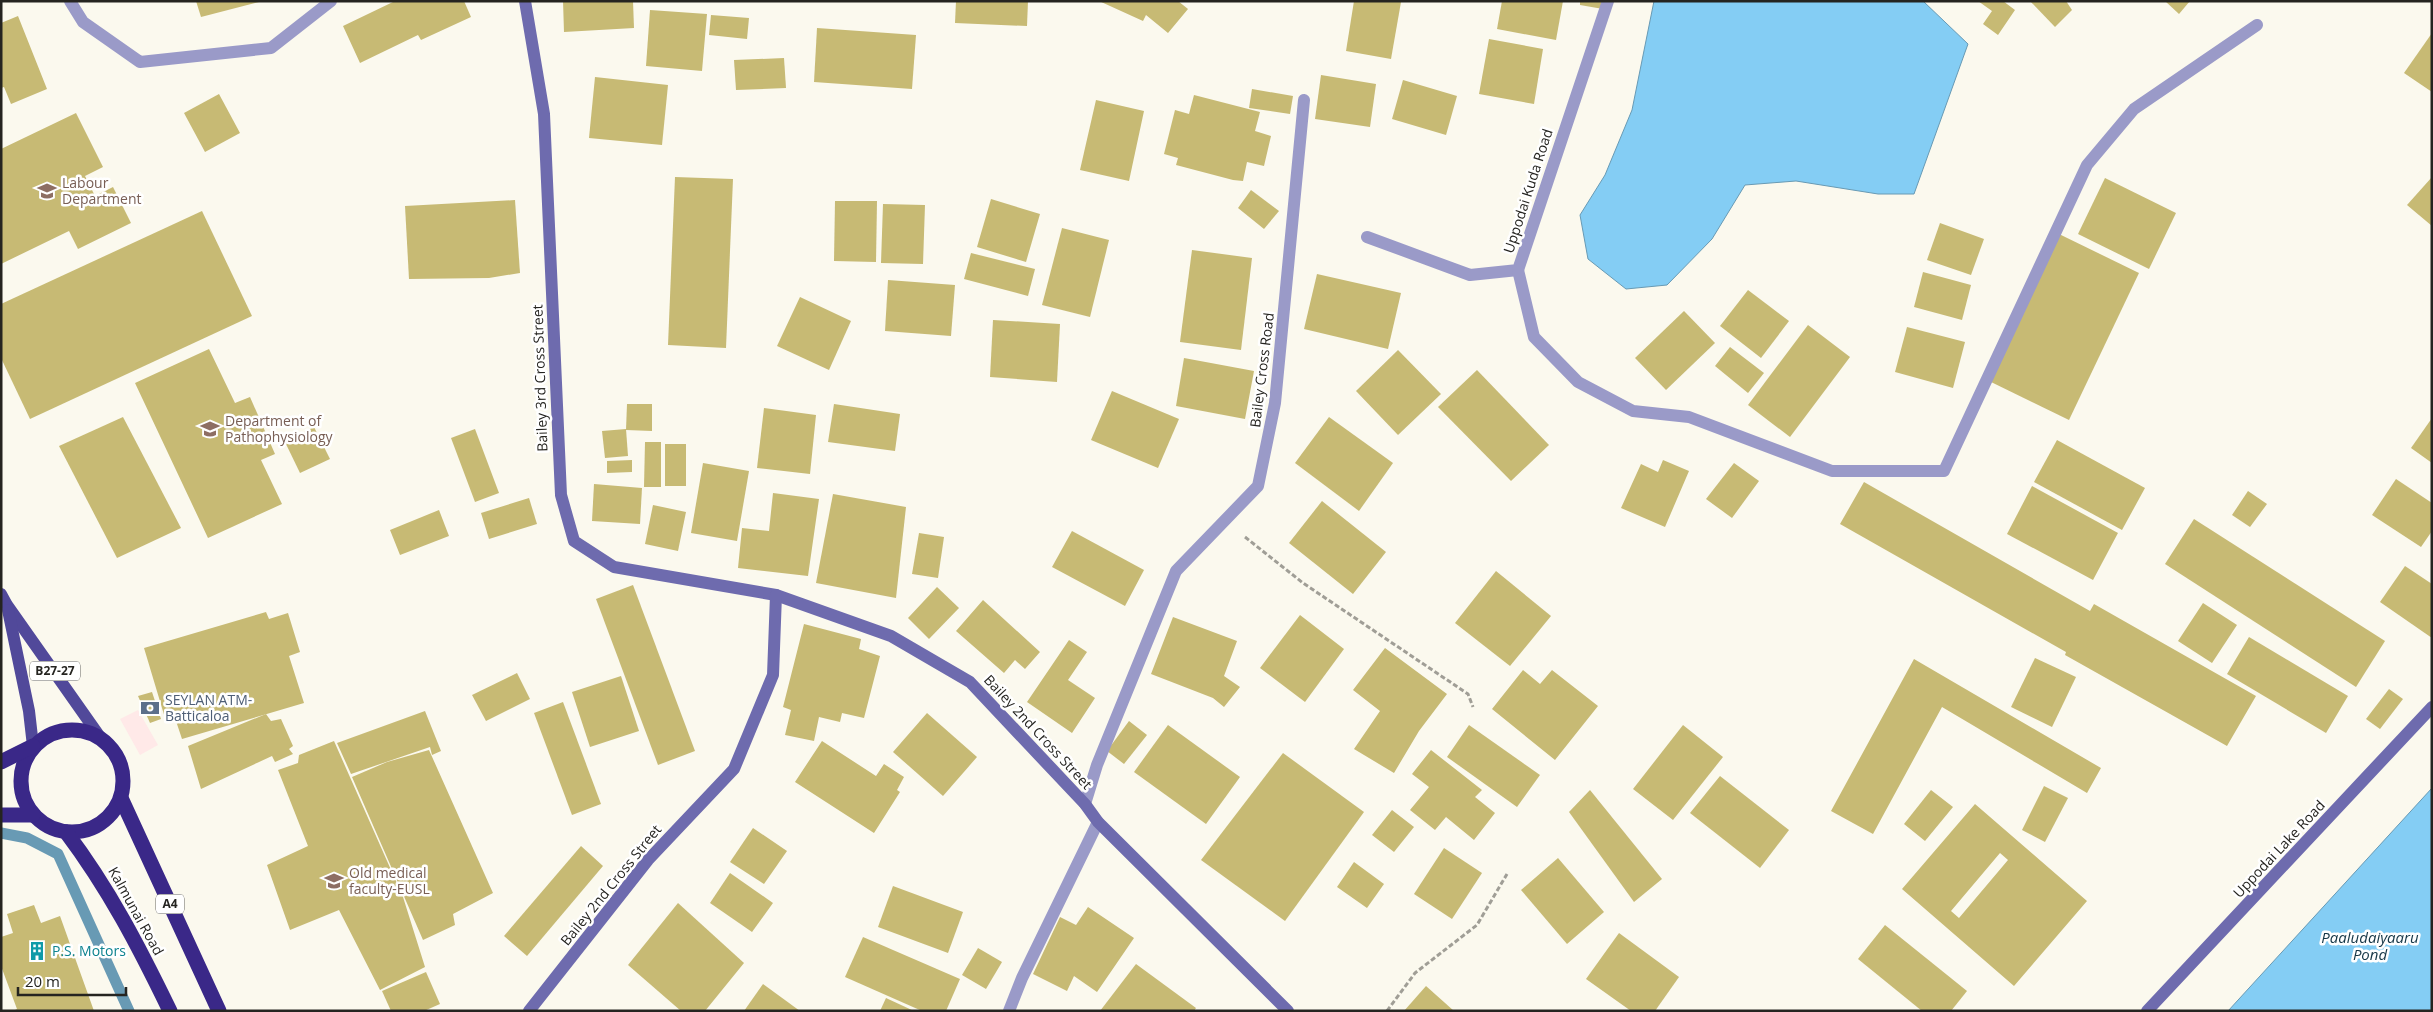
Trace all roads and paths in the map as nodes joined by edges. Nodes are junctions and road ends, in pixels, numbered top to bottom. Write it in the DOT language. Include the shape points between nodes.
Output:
graph roads {
  1 [pos="70,1"];
  2 [pos="331,1"];
  3 [pos="525,1"];
  4 [pos="1608,1"];
  5 [pos="2257,25"];
  6 [pos="1304,100"];
  7 [pos="1367,237"];
  8 [pos="1518,270"];
  9 [pos="1224,521"];
  10 [pos="776,596"];
  11 [pos="4,599"];
  12 [pos="2432,706"];
  13 [pos="1474,707"];
  14 [pos="100,738"];
  15 [pos="33,746"];
  16 [pos="1,762"];
  17 [pos="121,798"];
  18 [pos="1085,804"];
  19 [pos="1,815"];
  20 [pos="33,815"];
  21 [pos="1098,822"];
  22 [pos="66,832"];
  23 [pos="1507,874"];
  24 [pos="170,1011"];
  25 [pos="219,1011"];
  26 [pos="529,1011"];
  27 [pos="1009,1011"];
  28 [pos="1288,1011"];
  29 [pos="1387,1011"];
  30 [pos="2147,1011"];
  1 -- 2 [label="street" via="83,22 140,62 271,48"];
  3 -- 10 [label="street, Bailey 3rd Cross Street" via="544,114 561,495 574,541 614,567"];
  4 -- 8 [label="street, Uppodai Kuda Road"];
  5 -- 8 [label="street" via="2134,109 2087,165 1944,471 1832,471 1689,417 1633,411 1578,382 1534,337"];
  6 -- 9 [label="street, Bailey Cross Road" via="1276,403 1258,486"];
  7 -- 8 [label="street, Uppodai Kuda Road" via="1470,275"];
  9 -- 13 [label="path" via="1304,583 1468,694"];
  9 -- 18 [label="street, Bailey Cross Road" via="1176,571 1097,765"];
  10 -- 18 [label="street, Bailey 2nd Cross Street" via="891,636 970,682"];
  10 -- 26 [label="street, Bailey 2nd Cross Street" via="773,675 734,769 648,860"];
  11 -- 14 [label="main road, B27-27"];
  11 -- 15 [label="main road, B27-27" via="29,711"];
  12 -- 30 [label="street, Uppodai Lake Road"];
  14 -- 15 [label="highway" via="84,730 65,729 47,735"];
  14 -- 17 [label="highway" via="113,749 121,764 124,781"];
  15 -- 16 [label="highway"];
  15 -- 20 [label="highway" via="24,762 20,780 23,798"];
  17 -- 22 [label="highway" via="113,812 100,824 84,831"];
  17 -- 25 [label="highway, A4"];
  18 -- 21 [label="street, Bailey 2nd Cross Street"];
  19 -- 20 [label="highway"];
  20 -- 22 [label="highway" via="48,826"];
  21 -- 27 [label="street"];
  21 -- 28 [label="street, Bailey 2nd Cross Street"];
  22 -- 24 [label="highway, Kalmunai Road" via="98,874"];
  23 -- 29 [label="path" via="1477,925 1415,973"];
}
